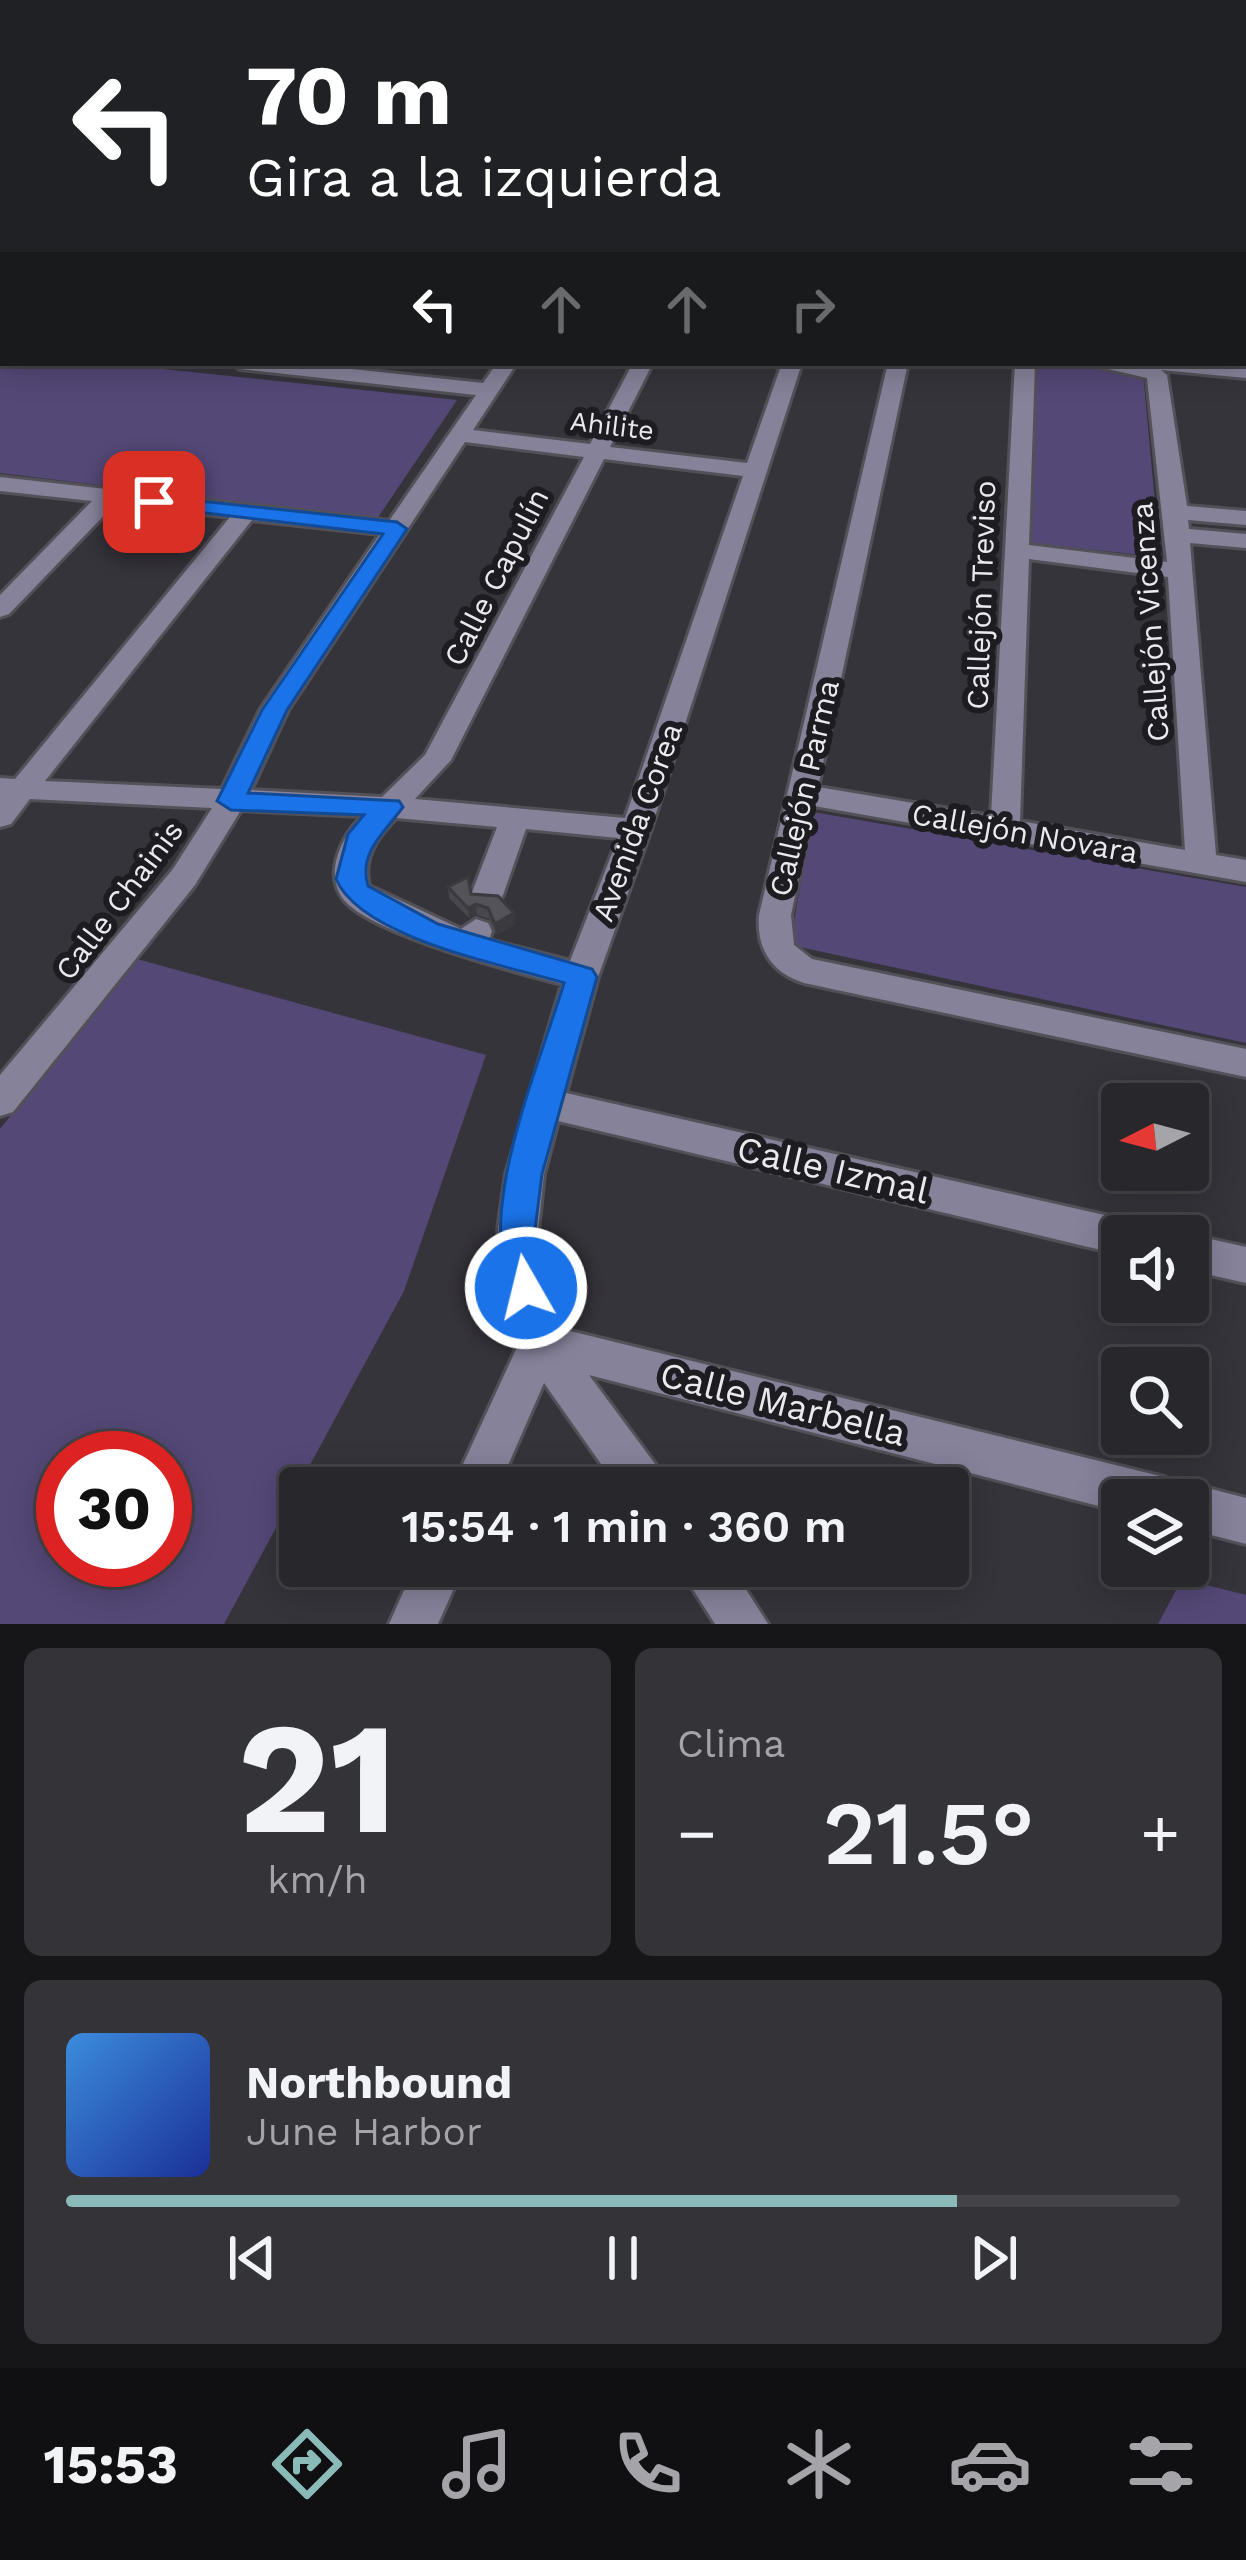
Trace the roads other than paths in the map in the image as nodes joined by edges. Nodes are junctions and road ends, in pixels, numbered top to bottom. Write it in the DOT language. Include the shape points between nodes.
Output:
graph roads {
  1 [pos="295,366"];
  2 [pos="505,366"];
  3 [pos="641,366"];
  4 [pos="791,366"];
  5 [pos="897,366"];
  6 [pos="1025,366"];
  7 [pos="1124,366"];
  8 [pos="1155,369"];
  9 [pos="368,370"];
  10 [pos="1246,372"];
  11 [pos="489,390"];
  12 [pos="459,435"];
  13 [pos="597,452"];
  14 [pos="758,471"];
  15 [pos="0,484"];
  16 [pos="109,497"];
  17 [pos="246,512"];
  18 [pos="1246,518"];
  19 [pos="1177,523"];
  20 [pos="397,529"];
  21 [pos="1246,541"];
  22 [pos="1016,550"];
  23 [pos="1180,571"];
  24 [pos="0,609"];
  25 [pos="13,789"];
  26 [pos="803,794"];
  27 [pos="231,801"];
  28 [pos="389,807"];
  29 [pos="0,817"];
  30 [pos="515,818"];
  31 [pos="636,829"];
  32 [pos="1005,830"];
  33 [pos="1201,864"];
  34 [pos="1246,872"];
  35 [pos="478,923"];
  36 [pos="581,977"];
  37 [pos="1246,1063"];
  38 [pos="0,1101"];
  39 [pos="545,1103"];
  40 [pos="1101,1232"];
  41 [pos="1209,1257"];
  42 [pos="1246,1265"];
  43 [pos="540,1343"];
  44 [pos="484,1467"];
  45 [pos="630,1467"];
  46 [pos="1101,1484"];
  47 [pos="1209,1511"];
  48 [pos="1246,1521"];
  49 [pos="430,1587"];
  50 [pos="717,1587"];
  51 [pos="413,1624"];
  52 [pos="744,1624"];
  1 -- 9 [label="street"];
  2 -- 11 [label="street, Calle Chainis"];
  3 -- 13 [label="street, Calle Capulín"];
  4 -- 14 [label="street, Avenida Corea"];
  5 -- 26 [label="street, Callejón Parma"];
  6 -- 22 [label="street, Callejón Treviso"];
  7 -- 8 [label="street"];
  8 -- 10 [label="street"];
  8 -- 19 [label="street, Callejón Vicenza"];
  9 -- 11 [label="street"];
  11 -- 12 [label="street, Calle Chainis"];
  12 -- 13 [label="street, Ahilite"];
  12 -- 20 [label="street, Calle Chainis"];
  13 -- 14 [label="street, Ahilite"];
  13 -- 28 [label="street, Calle Capulín" via="437,760"];
  14 -- 31 [label="street, Avenida Corea"];
  15 -- 16 [label="street"];
  16 -- 17 [label="street"];
  16 -- 24 [label="street"];
  17 -- 20 [label="street"];
  17 -- 25 [label="street"];
  18 -- 19 [label="street"];
  19 -- 21 [label="street"];
  19 -- 23 [label="street, Callejón Vicenza"];
  20 -- 27 [label="street, Calle Chainis" via="274,710"];
  22 -- 23 [label="street"];
  22 -- 32 [label="street, Callejón Treviso"];
  23 -- 33 [label="street, Callejón Vicenza"];
  25 -- 27 [label="street"];
  25 -- 29 [label="street"];
  26 -- 32 [label="street, Callejón Novara"];
  26 -- 37 [label="street, Callejón Parma" via="775,915 776,946 788,962"];
  27 -- 28 [label="street"];
  27 -- 38 [label="street, Calle Chainis" via="171,893"];
  28 -- 30 [label="street"];
  28 -- 35 [label="street, Calle Capulín" via="362,834 350,879 356,893 394,917"];
  30 -- 31 [label="street"];
  30 -- 35 [label="street"];
  31 -- 36 [label="street, Avenida Corea"];
  32 -- 33 [label="street, Callejón Novara"];
  33 -- 34 [label="street, Callejón Novara"];
  35 -- 36 [label="street"];
  36 -- 39 [label="street, Avenida Corea"];
  39 -- 40 [label="street, Calle Izmal"];
  39 -- 43 [label="street, Avenida Corea" via="518,1230"];
  41 -- 42 [label="street"];
  43 -- 44 [label="street"];
  43 -- 45 [label="street"];
  43 -- 46 [label="street, Calle Marbella"];
  47 -- 48 [label="street"];
  49 -- 51 [label="street"];
  50 -- 52 [label="street"];
}
